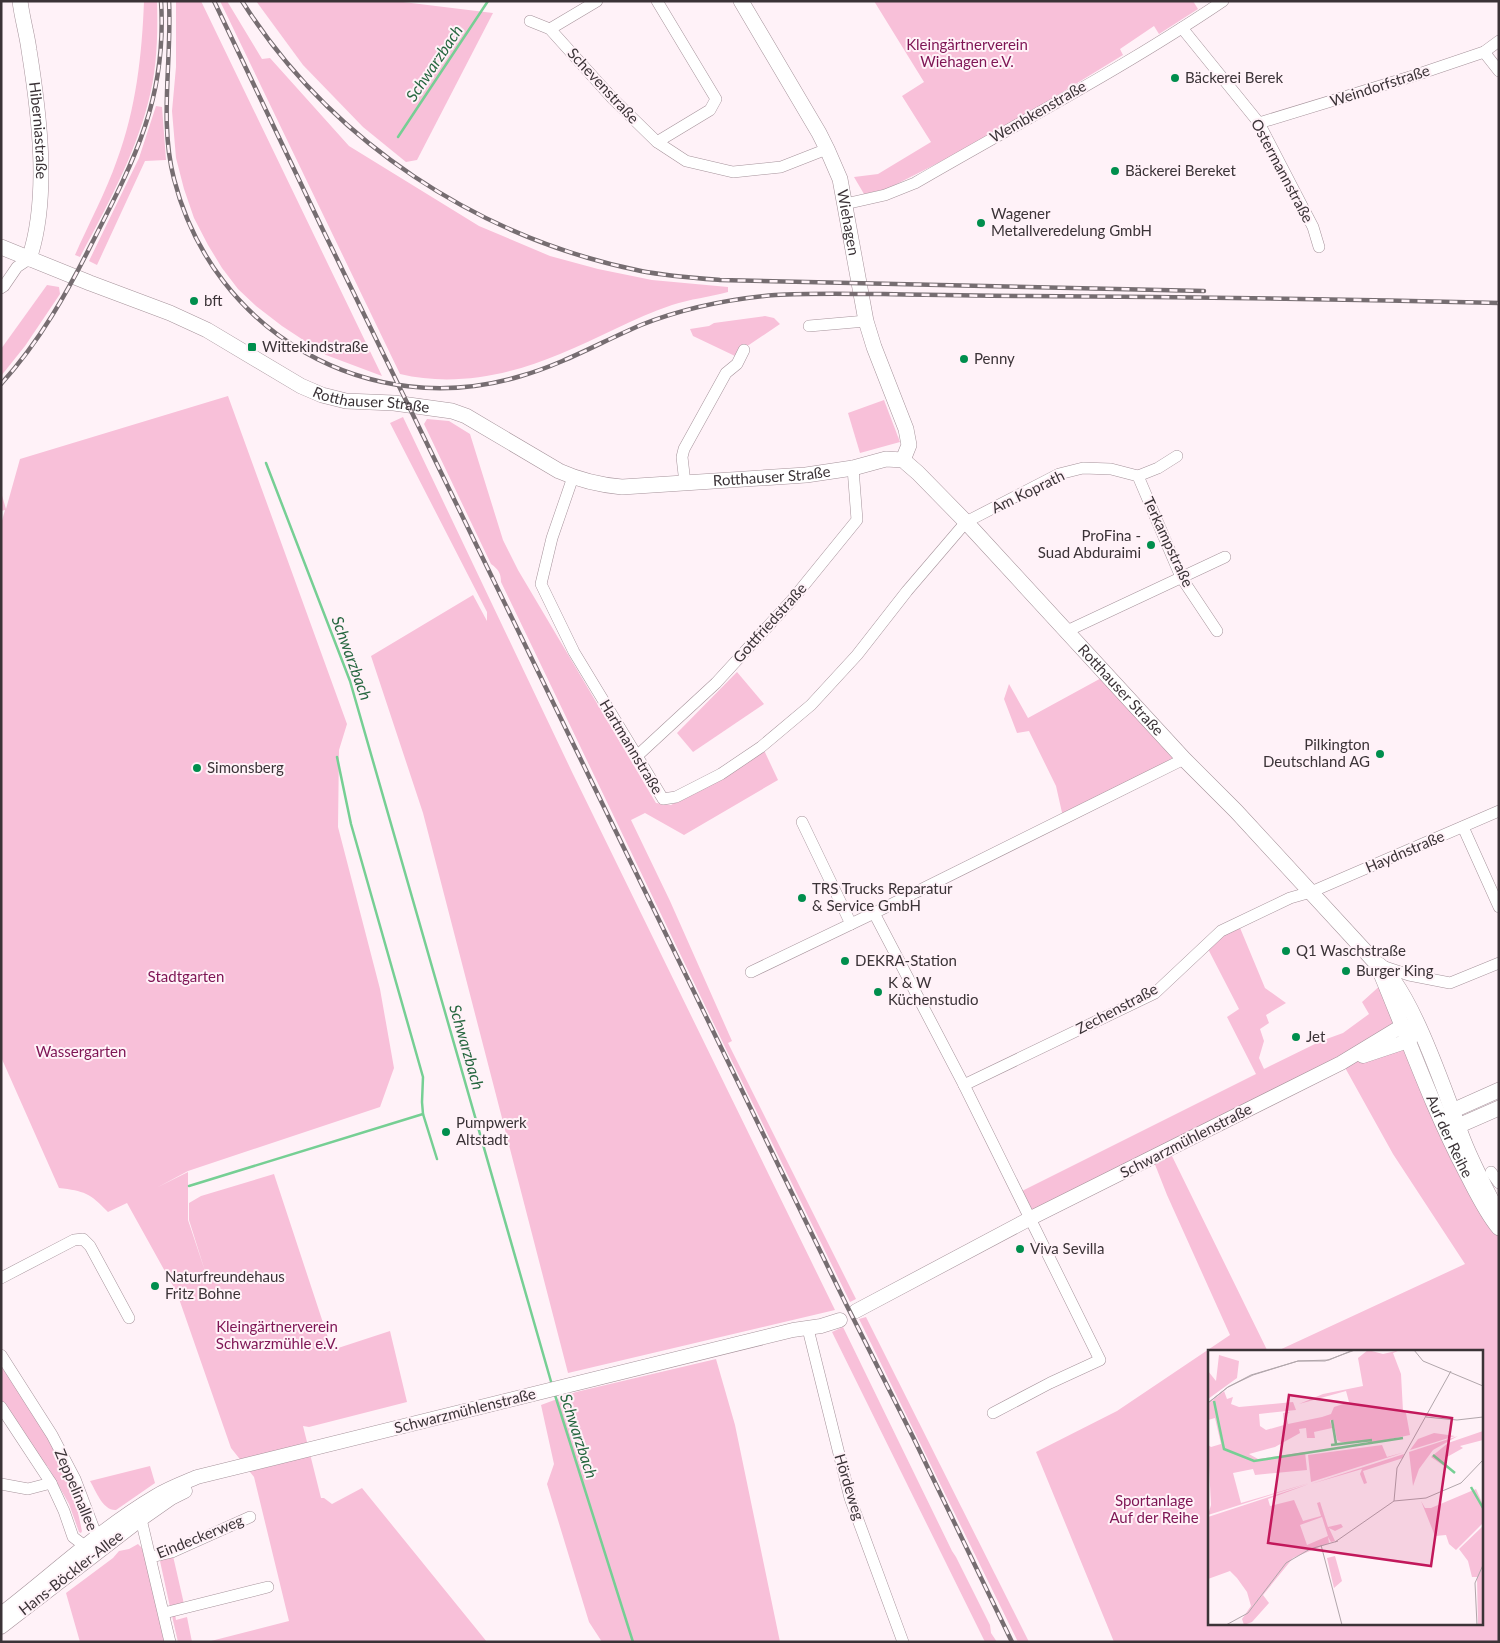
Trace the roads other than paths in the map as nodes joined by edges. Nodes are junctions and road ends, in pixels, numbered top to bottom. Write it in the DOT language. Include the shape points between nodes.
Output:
graph roads {
  1 [pos="597,1"];
  2 [pos="657,1"];
  3 [pos="741,1"];
  4 [pos="1223,1"];
  5 [pos="20,2"];
  6 [pos="530,21"];
  7 [pos="1182,28"];
  8 [pos="550,29"];
  9 [pos="1499,41"];
  10 [pos="1484,52"];
  11 [pos="1499,71"];
  12 [pos="1259,123"];
  13 [pos="657,142"];
  14 [pos="828,149"];
  15 [pos="845,204"];
  16 [pos="1,247"];
  17 [pos="1319,247"];
  18 [pos="29,258"];
  19 [pos="1,288"];
  20 [pos="866,320"];
  21 [pos="809,326"];
  22 [pos="744,350"];
  23 [pos="1177,456"];
  24 [pos="903,460"];
  25 [pos="853,468"];
  26 [pos="1138,476"];
  27 [pos="573,478"];
  28 [pos="685,483"];
  29 [pos="966,522"];
  30 [pos="1226,557"];
  31 [pos="1181,577"];
  32 [pos="1067,631"];
  33 [pos="1217,631"];
  34 [pos="637,756"];
  35 [pos="1184,759"];
  36 [pos="1499,811"];
  37 [pos="802,822"];
  38 [pos="1463,827"];
  39 [pos="1311,892"];
  40 [pos="1499,907"];
  41 [pos="874,913"];
  42 [pos="851,924"];
  43 [pos="1499,963"];
  44 [pos="1381,965"];
  45 [pos="752,972"];
  46 [pos="1402,1026"];
  47 [pos="1420,1029"];
  48 [pos="1408,1040"];
  49 [pos="1341,1063"];
  50 [pos="964,1084"];
  51 [pos="1499,1090"];
  52 [pos="1499,1108"];
  53 [pos="1452,1111"];
  54 [pos="1443,1124"];
  55 [pos="1458,1126"];
  56 [pos="1491,1172"];
  57 [pos="1499,1183"];
  58 [pos="1499,1215"];
  59 [pos="1031,1218"];
  60 [pos="1499,1228"];
  61 [pos="1,1278"];
  62 [pos="856,1311"];
  63 [pos="129,1318"];
  64 [pos="840,1320"];
  65 [pos="808,1328"];
  66 [pos="1,1355"];
  67 [pos="1,1407"];
  68 [pos="993,1413"];
  69 [pos="51,1483"];
  70 [pos="1,1484"];
  71 [pos="139,1513"];
  72 [pos="250,1517"];
  73 [pos="97,1537"];
  74 [pos="90,1550"];
  75 [pos="151,1558"];
  76 [pos="268,1587"];
  77 [pos="164,1613"];
  78 [pos="1,1614"];
  79 [pos="1,1627"];
  80 [pos="170,1642"];
  81 [pos="903,1642"];
  1 -- 8 [label="street"];
  2 -- 13 [label="street" via="716,99 710,110"];
  3 -- 14 [label="main road, Wiehagen"];
  4 -- 7 [label="street, Wembkenstraße"];
  5 -- 18 [label="main road, Hiberniastraße" via="41,152 38,211"];
  6 -- 8 [label="street, Schevenstraße"];
  7 -- 12 [label="street, Ostermannstraße"];
  7 -- 15 [label="street, Wembkenstraße" via="915,183 885,195"];
  8 -- 13 [label="street, Schevenstraße"];
  9 -- 10 [label="street, Weindorfstraße"];
  10 -- 11 [label="street"];
  10 -- 12 [label="street, Weindorfstraße"];
  12 -- 17 [label="street, Ostermannstraße" via="1313,227"];
  13 -- 14 [label="street, Schevenstraße" via="686,161 733,172 781,167"];
  14 -- 15 [label="main road, Wiehagen" via="840,179"];
  15 -- 20 [label="main road, Wiehagen"];
  16 -- 18 [label="main road, Rotthauser Straße"];
  18 -- 19 [label="street" via="17,266"];
  18 -- 27 [label="main road, Rotthauser Straße" via="170,312 207,330 300,386 322,395 346,401 394,403 452,411 466,416"];
  20 -- 21 [label="street"];
  20 -- 24 [label="main road, Wiehagen" via="906,429 909,445"];
  22 -- 28 [label="street" via="737,364 726,373 684,449"];
  23 -- 26 [label="street"];
  24 -- 25 [label="main road, Rotthauser Straße" via="886,459"];
  24 -- 29 [label="main road, Rotthauser Straße"];
  25 -- 28 [label="main road, Rotthauser Straße" via="806,475"];
  25 -- 34 [label="street, Gottfriedstraße" via="857,520 792,600 716,683"];
  26 -- 29 [label="street, Am Koprath" via="1111,469 1083,468 1059,474"];
  26 -- 31 [label="street, Terkampstraße"];
  27 -- 28 [label="main road, Rotthauser Straße" via="622,487"];
  27 -- 34 [label="street, Hartmannstraße" via="552,538 541,584 574,652"];
  29 -- 32 [label="main road, Rotthauser Straße"];
  29 -- 34 [label="street, Hartmannstraße" via="811,705 761,746 721,774 676,797 663,799"];
  30 -- 31 [label="street"];
  31 -- 32 [label="street"];
  31 -- 33 [label="street, Terkampstraße"];
  32 -- 35 [label="main road, Rotthauser Straße"];
  35 -- 39 [label="main road, Rotthauser Straße"];
  35 -- 41 [label="street"];
  36 -- 38 [label="street, Haydnstraße"];
  37 -- 42 [label="street"];
  38 -- 39 [label="street, Haydnstraße"];
  38 -- 40 [label="street"];
  39 -- 44 [label="main road, Rotthauser Straße"];
  39 -- 50 [label="street, Zechenstraße" via="1290,898 1221,930 1155,993"];
  41 -- 42 [label="street"];
  41 -- 50 [label="street"];
  42 -- 45 [label="street"];
  43 -- 44 [label="street" via="1450,984 1409,976"];
  44 -- 46 [label="main road, Rotthauser Straße"];
  44 -- 47 [label="main road, Rotthauser Straße" via="1410,1006"];
  46 -- 47 [label="street"];
  46 -- 48 [label="main road, Rotthauser Straße"];
  46 -- 49 [label="street, Schwarzmühlenstraße"];
  47 -- 48 [label="street, Schwarzmühlenstraße"];
  47 -- 53 [label="main road, Auf der Reihe"];
  48 -- 49 [label="street, Schwarzmühlenstraße"];
  48 -- 54 [label="main road, Auf der Reihe"];
  49 -- 59 [label="street, Schwarzmühlenstraße"];
  50 -- 59 [label="street"];
  51 -- 53 [label="main road"];
  52 -- 55 [label="main road"];
  53 -- 54 [label="main road"];
  53 -- 55 [label="main road, Auf der Reihe"];
  54 -- 55 [label="main road"];
  54 -- 60 [label="main road, Auf der Reihe" via="1479,1198"];
  55 -- 58 [label="main road, Auf der Reihe"];
  56 -- 57 [label="street, Auf der Reihe"];
  59 -- 62 [label="street, Schwarzmühlenstraße"];
  59 -- 68 [label="street" via="1100,1360"];
  61 -- 63 [label="street" via="74,1240 83,1239 90,1246"];
  64 -- 65 [label="street, Schwarzmühlenstraße"];
  65 -- 71 [label="street, Schwarzmühlenstraße" via="261,1460 236,1468"];
  65 -- 81 [label="street, Hördeweg" via="850,1498"];
  66 -- 73 [label="street, Zeppelinallee" via="52,1435 75,1479"];
  67 -- 69 [label="street, Zeppelinallee"];
  69 -- 70 [label="street" via="28,1489"];
  69 -- 74 [label="street, Zeppelinallee" via="73,1536"];
  71 -- 73 [label="street, Hans-Böckler-Allee"];
  71 -- 74 [label="street, Hans-Böckler-Allee"];
  71 -- 75 [label="street"];
  72 -- 75 [label="street, Eindeckerweg"];
  73 -- 74 [label="street, Hans-Böckler-Allee"];
  74 -- 78 [label="street, Hans-Böckler-Allee"];
  74 -- 79 [label="street, Hans-Böckler-Allee"];
  75 -- 77 [label="street"];
  76 -- 77 [label="street"];
  77 -- 80 [label="street"];
}
